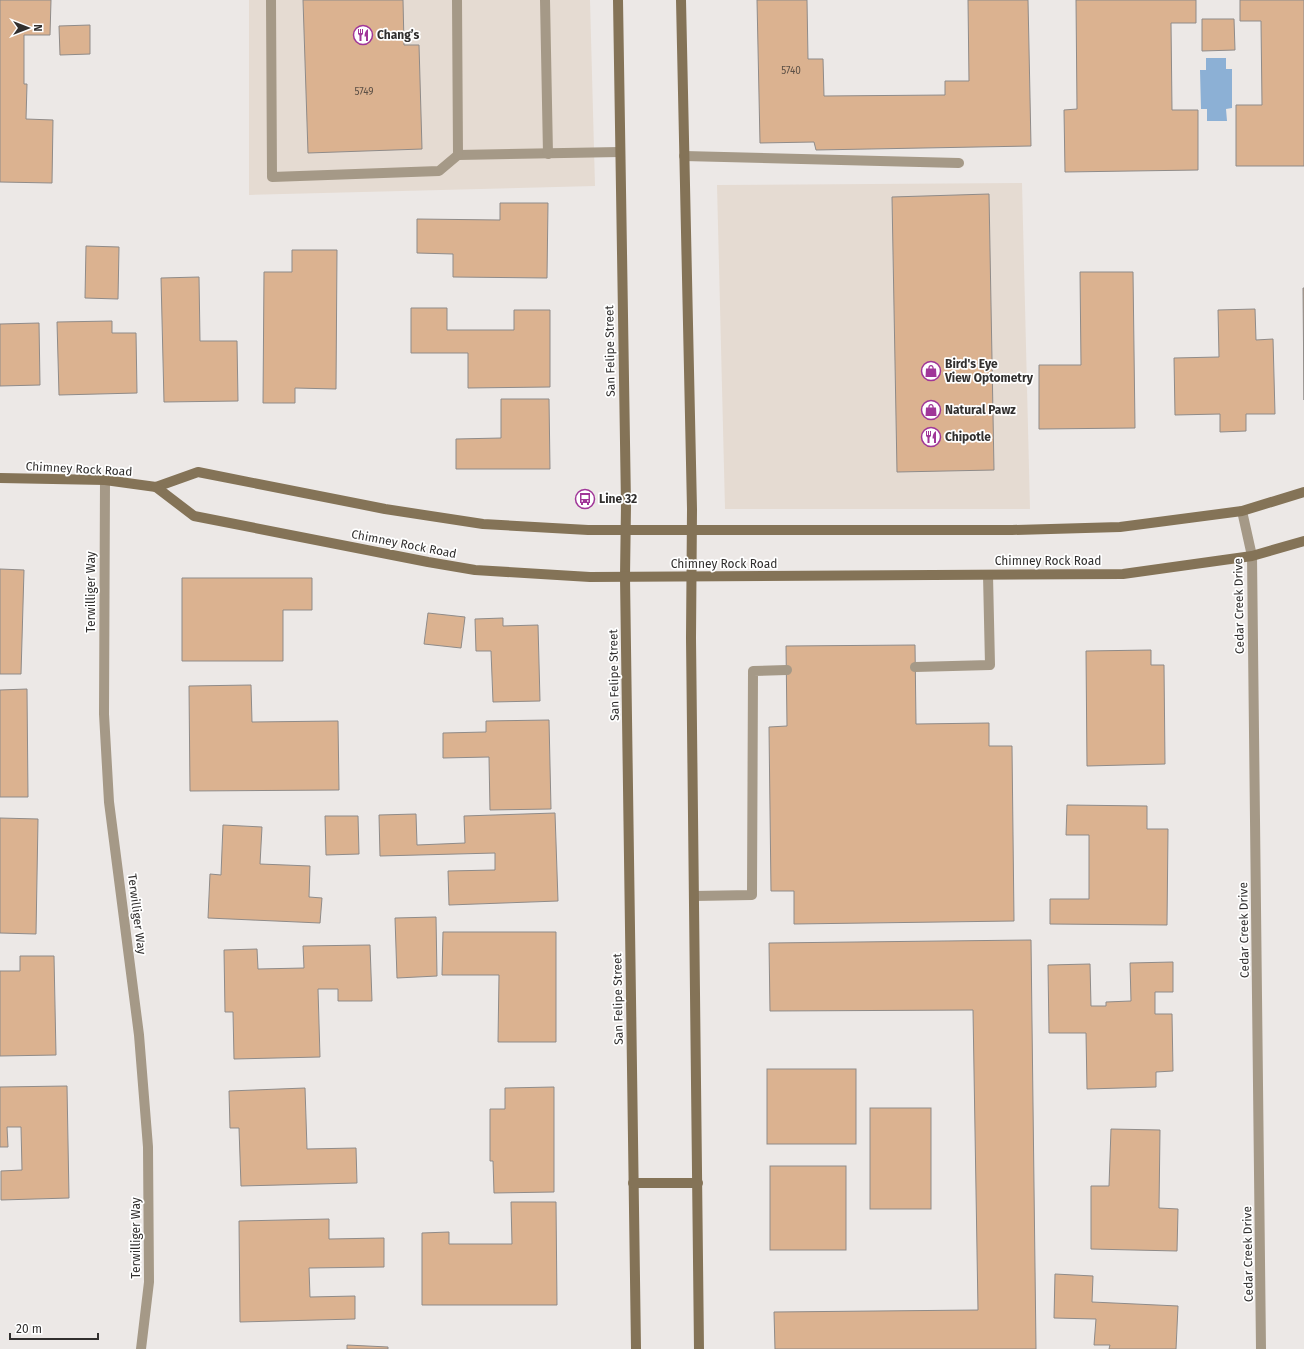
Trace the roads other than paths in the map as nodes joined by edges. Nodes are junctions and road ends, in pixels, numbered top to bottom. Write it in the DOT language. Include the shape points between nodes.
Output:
graph roads {
  1 [pos="271,0"];
  2 [pos="457,0"];
  3 [pos="545,0"];
  4 [pos="618,0"];
  5 [pos="681,0"];
  6 [pos="620,152"];
  7 [pos="548,154"];
  8 [pos="458,155"];
  9 [pos="684,156"];
  10 [pos="959,163"];
  11 [pos="0,478"];
  12 [pos="105,480"];
  13 [pos="156,487"];
  14 [pos="1304,492"];
  15 [pos="1242,511"];
  16 [pos="626,530"];
  17 [pos="691,530"];
  18 [pos="1304,541"];
  19 [pos="1252,556"];
  20 [pos="988,575"];
  21 [pos="625,577"];
  22 [pos="692,577"];
  23 [pos="915,667"];
  24 [pos="787,670"];
  25 [pos="694,896"];
  26 [pos="633,1183"];
  27 [pos="698,1183"];
  28 [pos="141,1349"];
  29 [pos="636,1349"];
  30 [pos="698,1349"];
  31 [pos="1261,1349"];
  1 -- 8 [label="street" via="272,177 439,171"];
  2 -- 8 [label="street"];
  3 -- 7 [label="street"];
  4 -- 6 [label="main road, San Felipe Street"];
  5 -- 9 [label="main road"];
  6 -- 7 [label="street"];
  6 -- 16 [label="main road, San Felipe Street"];
  7 -- 8 [label="street"];
  9 -- 10 [label="street"];
  9 -- 17 [label="main road"];
  11 -- 12 [label="main road, Chimney Rock Road"];
  12 -- 13 [label="main road, Chimney Rock Road"];
  12 -- 28 [label="street, Terwilliger Way" via="104,714 109,802 139,1035 148,1147 149,1282"];
  13 -- 16 [label="main road, Chimney Rock Road" via="198,472 385,509 483,524"];
  13 -- 21 [label="main road, Chimney Rock Road" via="194,516 428,562 475,570"];
  14 -- 15 [label="main road, Chimney Rock Road"];
  15 -- 17 [label="main road, Chimney Rock Road" via="1120,527 1012,530"];
  15 -- 19 [label="street, Cedar Creek Drive"];
  16 -- 17 [label="main road, Chimney Rock Road"];
  16 -- 21 [label="main road, San Felipe Street"];
  17 -- 22 [label="main road"];
  18 -- 19 [label="main road, Chimney Rock Road"];
  19 -- 20 [label="main road, Chimney Rock Road" via="1123,574"];
  19 -- 31 [label="street, Cedar Creek Drive"];
  20 -- 22 [label="main road, Chimney Rock Road"];
  20 -- 23 [label="street" via="990,665"];
  21 -- 22 [label="main road, Chimney Rock Road"];
  21 -- 26 [label="main road, San Felipe Street"];
  22 -- 25 [label="main road"];
  24 -- 25 [label="street" via="753,671 752,895"];
  25 -- 27 [label="main road"];
  26 -- 27 [label="main road"];
  26 -- 29 [label="main road, San Felipe Street"];
  27 -- 30 [label="main road"];
}
